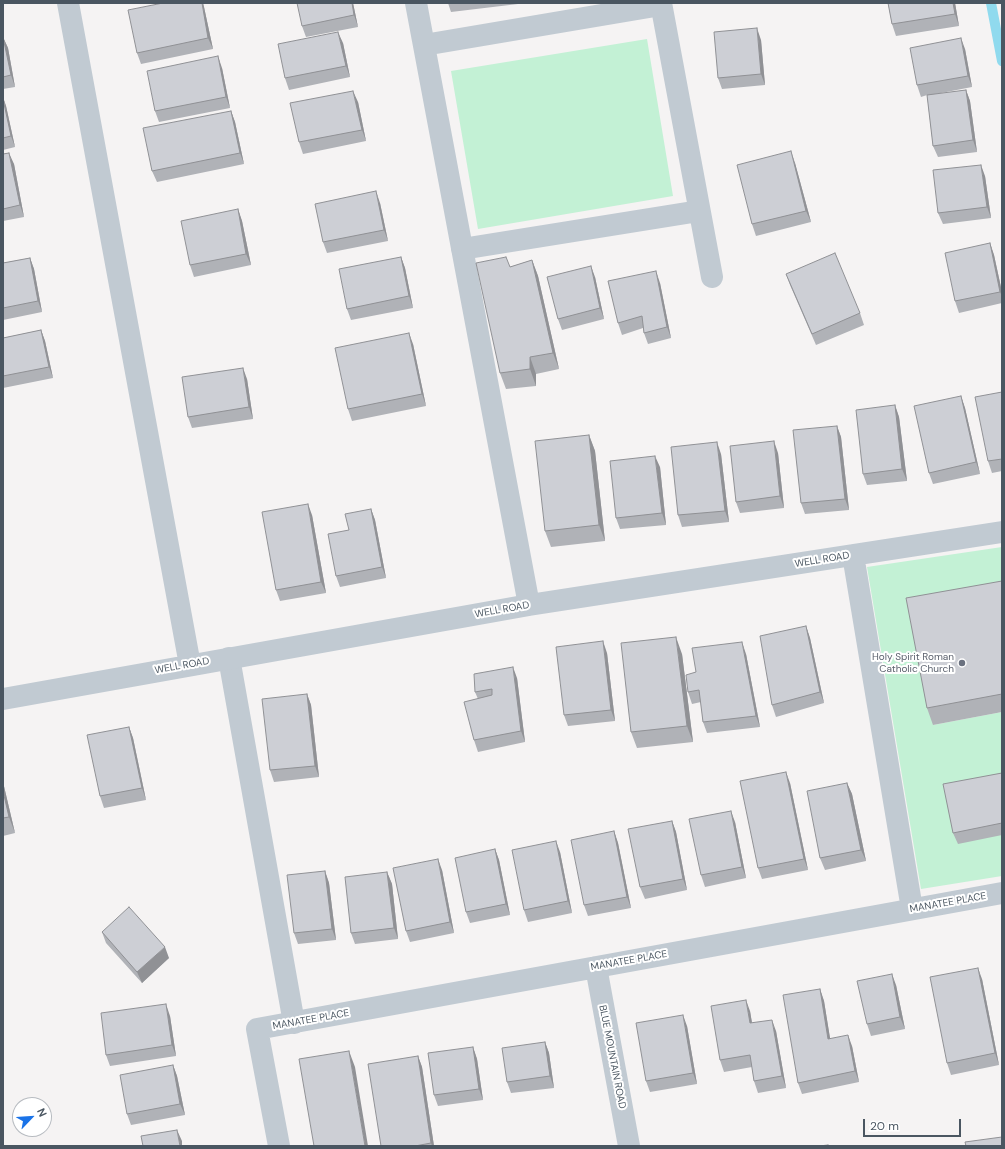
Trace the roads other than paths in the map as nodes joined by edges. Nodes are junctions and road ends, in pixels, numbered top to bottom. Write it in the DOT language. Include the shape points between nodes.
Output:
graph roads {
  1 [pos="68,3"];
  2 [pos="416,3"];
  3 [pos="661,4"];
  4 [pos="424,45"];
  5 [pos="699,211"];
  6 [pos="462,249"];
  7 [pos="712,277"];
  8 [pos="1002,532"];
  9 [pos="853,555"];
  10 [pos="529,605"];
  11 [pos="229,658"];
  12 [pos="190,665"];
  13 [pos="3,699"];
  14 [pos="1002,893"];
  15 [pos="912,909"];
  16 [pos="596,967"];
  17 [pos="294,1023"];
  18 [pos="278,1146"];
  19 [pos="629,1146"];
  1 -- 12 [label="street"];
  2 -- 4 [label="street"];
  3 -- 4 [label="street"];
  3 -- 5 [label="street"];
  4 -- 6 [label="street"];
  5 -- 6 [label="street"];
  5 -- 7 [label="street"];
  6 -- 10 [label="street"];
  8 -- 9 [label="street, WELL ROAD"];
  9 -- 10 [label="street, WELL ROAD"];
  9 -- 15 [label="street"];
  10 -- 11 [label="street, WELL ROAD"];
  11 -- 12 [label="street, WELL ROAD"];
  11 -- 17 [label="street"];
  12 -- 13 [label="street, WELL ROAD"];
  14 -- 15 [label="street, MANATEE PLACE"];
  15 -- 16 [label="street, MANATEE PLACE"];
  16 -- 17 [label="street, MANATEE PLACE"];
  16 -- 19 [label="street, BLUE MOUNTAIN ROAD"];
  17 -- 18 [label="street, MANATEE PLACE" via="256,1029"];
}
